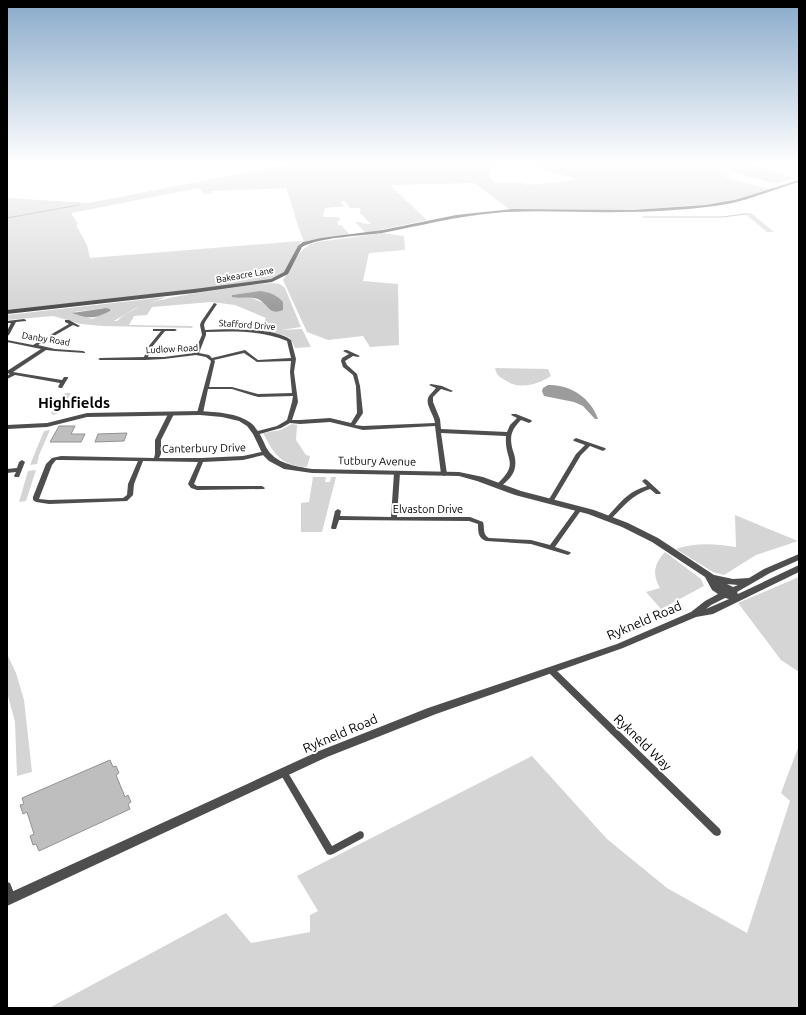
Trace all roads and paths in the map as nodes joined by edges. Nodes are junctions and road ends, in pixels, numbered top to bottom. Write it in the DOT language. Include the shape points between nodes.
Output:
graph roads {
  1 [pos="495,211"];
  2 [pos="209,304"];
  3 [pos="215,304"];
  4 [pos="220,304"];
  5 [pos="7,312"];
  6 [pos="24,320"];
  7 [pos="14,321"];
  8 [pos="67,321"];
  9 [pos="7,322"];
  10 [pos="72,324"];
  11 [pos="78,326"];
  12 [pos="155,330"];
  13 [pos="164,330"];
  14 [pos="175,330"];
  15 [pos="203,331"];
  16 [pos="7,335"];
  17 [pos="7,342"];
  18 [pos="34,346"];
  19 [pos="45,348"];
  20 [pos="88,348"];
  21 [pos="345,351"];
  22 [pos="196,354"];
  23 [pos="352,354"];
  24 [pos="358,356"];
  25 [pos="145,359"];
  26 [pos="212,359"];
  27 [pos="294,359"];
  28 [pos="97,364"];
  29 [pos="10,372"];
  30 [pos="7,378"];
  31 [pos="431,384"];
  32 [pos="60,387"];
  33 [pos="208,388"];
  34 [pos="440,388"];
  35 [pos="451,391"];
  36 [pos="295,394"];
  37 [pos="200,413"];
  38 [pos="172,414"];
  39 [pos="514,415"];
  40 [pos="520,418"];
  41 [pos="289,421"];
  42 [pos="529,421"];
  43 [pos="438,424"];
  44 [pos="352,426"];
  45 [pos="7,427"];
  46 [pos="440,431"];
  47 [pos="256,433"];
  48 [pos="507,434"];
  49 [pos="576,440"];
  50 [pos="589,444"];
  51 [pos="603,449"];
  52 [pos="266,453"];
  53 [pos="141,459"];
  54 [pos="156,459"];
  55 [pos="201,460"];
  56 [pos="22,462"];
  57 [pos="19,470"];
  58 [pos="7,471"];
  59 [pos="397,473"];
  60 [pos="444,474"];
  61 [pos="17,476"];
  62 [pos="645,481"];
  63 [pos="498,486"];
  64 [pos="651,487"];
  65 [pos="262,488"];
  66 [pos="658,493"];
  67 [pos="551,501"];
  68 [pos="579,508"];
  69 [pos="338,511"];
  70 [pos="336,518"];
  71 [pos="608,518"];
  72 [pos="394,519"];
  73 [pos="334,528"];
  74 [pos="552,548"];
  75 [pos="568,553"];
  76 [pos="799,557"];
  77 [pos="799,568"];
  78 [pos="708,577"];
  79 [pos="750,581"];
  80 [pos="731,595"];
  81 [pos="551,670"];
  82 [pos="284,773"];
  83 [pos="717,832"];
  84 [pos="360,835"];
  85 [pos="7,886"];
  86 [pos="9,899"];
  1 -- 5 [label="street, Bakeacre Lane" via="302,244 286,273 272,280"];
  2 -- 3 [label="street"];
  3 -- 4 [label="street"];
  3 -- 15 [label="street" via="203,322"];
  6 -- 7 [label="street"];
  7 -- 9 [label="street"];
  7 -- 16 [label="street"];
  8 -- 10 [label="street"];
  10 -- 11 [label="street"];
  10 -- 18 [label="street"];
  12 -- 13 [label="street"];
  13 -- 14 [label="street"];
  13 -- 25 [label="street" via="150,347"];
  15 -- 22 [label="street" via="203,339"];
  15 -- 27 [label="street, Stafford Drive" via="279,335 289,340"];
  17 -- 18 [label="street, Danby Road"];
  18 -- 19 [label="street, Danby Road"];
  19 -- 20 [label="street, Danby Road" via="82,354"];
  19 -- 29 [label="street"];
  21 -- 23 [label="street"];
  22 -- 25 [label="street, Ludlow Road"];
  22 -- 26 [label="street, Ludlow Road"];
  23 -- 24 [label="street"];
  23 -- 44 [label="street" via="343,361 354,374 358,386 360,413"];
  25 -- 28 [label="street, Ludlow Road" via="101,357"];
  26 -- 27 [label="street" via="245,352 257,361"];
  26 -- 33 [label="street, Ludlow Road"];
  27 -- 36 [label="street, Stafford Drive" via="292,372"];
  29 -- 30 [label="street"];
  29 -- 32 [label="street" via="65,380"];
  31 -- 34 [label="street"];
  33 -- 36 [label="street" via="232,388 258,396"];
  33 -- 37 [label="street, Ludlow Road"];
  34 -- 35 [label="street"];
  34 -- 43 [label="street" via="431,397 430,402"];
  36 -- 41 [label="street, Stafford Drive"];
  37 -- 38 [label="street, Tutbury Avenue"];
  37 -- 47 [label="street, Tutbury Avenue" via="222,414 241,420"];
  38 -- 45 [label="street, Tutbury Avenue" via="87,415 47,425"];
  38 -- 54 [label="street" via="158,440"];
  39 -- 40 [label="street"];
  40 -- 42 [label="street"];
  40 -- 48 [label="street"];
  41 -- 44 [label="street" via="330,420"];
  41 -- 47 [label="street" via="279,427"];
  43 -- 44 [label="street" via="370,428"];
  43 -- 46 [label="street"];
  46 -- 48 [label="street"];
  46 -- 60 [label="street"];
  47 -- 52 [label="street, Tutbury Avenue"];
  48 -- 63 [label="street" via="512,466 509,476"];
  49 -- 50 [label="street"];
  50 -- 51 [label="street"];
  50 -- 67 [label="street" via="579,454"];
  52 -- 55 [label="street, Canterbury Drive" via="243,458"];
  52 -- 59 [label="street, Tutbury Avenue" via="280,464 303,470"];
  53 -- 53 [label="street, Canterbury Drive" via="54,459 49,464 36,500 124,500 130,494 131,484"];
  53 -- 54 [label="street, Canterbury Drive"];
  54 -- 55 [label="street, Canterbury Drive"];
  55 -- 65 [label="street" via="191,484 193,487"];
  56 -- 57 [label="street"];
  57 -- 58 [label="street"];
  57 -- 61 [label="street"];
  59 -- 60 [label="street, Tutbury Avenue"];
  59 -- 72 [label="street"];
  60 -- 63 [label="street, Tutbury Avenue" via="470,476"];
  62 -- 64 [label="street"];
  63 -- 67 [label="street, Tutbury Avenue"];
  64 -- 66 [label="street"];
  64 -- 71 [label="street" via="626,498"];
  67 -- 68 [label="street, Tutbury Avenue"];
  68 -- 71 [label="street, Tutbury Avenue"];
  68 -- 74 [label="street"];
  69 -- 70 [label="street"];
  70 -- 72 [label="street, Elvaston Drive"];
  70 -- 73 [label="street"];
  71 -- 78 [label="street, Tutbury Avenue" via="655,540"];
  72 -- 74 [label="street, Elvaston Drive" via="477,521 480,523 481,535 486,539 531,542"];
  74 -- 75 [label="street, Elvaston Drive"];
  76 -- 79 [label="street, Rykneld Road"];
  77 -- 80 [label="street, Rykneld Road"];
  78 -- 79 [label="street" via="733,582"];
  78 -- 80 [label="street, Tutbury Avenue" via="715,588"];
  79 -- 80 [label="street, Rykneld Road"];
  80 -- 81 [label="street, Rykneld Road" via="708,603 694,614 620,646"];
  81 -- 82 [label="street, Rykneld Road" via="372,734"];
  81 -- 83 [label="street, Rykneld Way"];
  82 -- 84 [label="street" via="330,851"];
  82 -- 86 [label="street, Rykneld Road"];
  85 -- 86 [label="street"];
}
